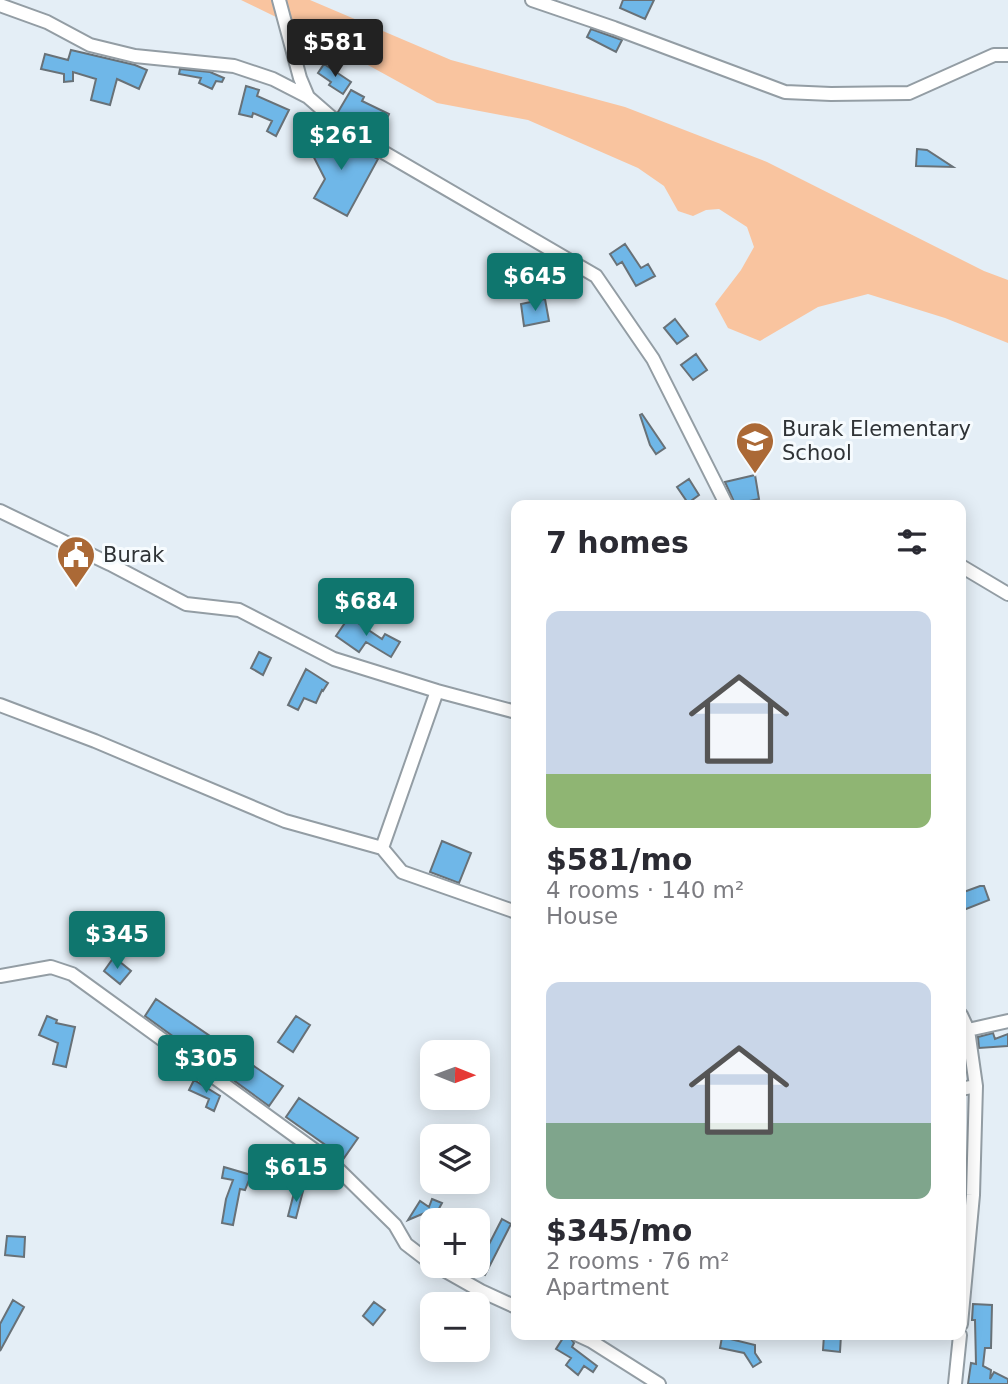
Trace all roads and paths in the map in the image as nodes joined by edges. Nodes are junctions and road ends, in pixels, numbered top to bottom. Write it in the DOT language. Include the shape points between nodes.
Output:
graph roads {
  1 [pos="279,0"];
  2 [pos="532,0"];
  3 [pos="0,5"];
  4 [pos="1008,55"];
  5 [pos="308,97"];
  6 [pos="724,500"];
  7 [pos="0,511"];
  8 [pos="966,569"];
  9 [pos="1008,594"];
  10 [pos="438,691"];
  11 [pos="0,705"];
  12 [pos="511,711"];
  13 [pos="382,848"];
  14 [pos="511,910"];
  15 [pos="0,976"];
  16 [pos="1008,1021"];
  17 [pos="966,1026"];
  18 [pos="968,1030"];
  19 [pos="976,1086"];
  20 [pos="966,1088"];
  21 [pos="420,1254"];
  22 [pos="966,1270"];
  23 [pos="458,1278"];
  24 [pos="511,1305"];
  25 [pos="589,1340"];
  26 [pos="959,1340"];
  27 [pos="659,1384"];
  28 [pos="955,1384"];
  1 -- 5 [label="street"];
  2 -- 4 [label="street" via="785,92 909,93 994,55"];
  3 -- 5 [label="street" via="47,22 90,45 135,56 233,66"];
  5 -- 6 [label="street" via="347,131 596,276 653,359"];
  7 -- 10 [label="street" via="186,604 239,610 334,659"];
  8 -- 9 [label="street"];
  10 -- 12 [label="street"];
  10 -- 13 [label="street"];
  11 -- 13 [label="street" via="285,821"];
  13 -- 14 [label="street" via="402,872"];
  15 -- 21 [label="street" via="51,967 72,974 331,1162"];
  16 -- 18 [label="street"];
  17 -- 18 [label="street"];
  18 -- 19 [label="street"];
  19 -- 20 [label="street"];
  19 -- 22 [label="street"];
  23 -- 24 [label="street"];
  25 -- 27 [label="street"];
  26 -- 28 [label="street"];
}
